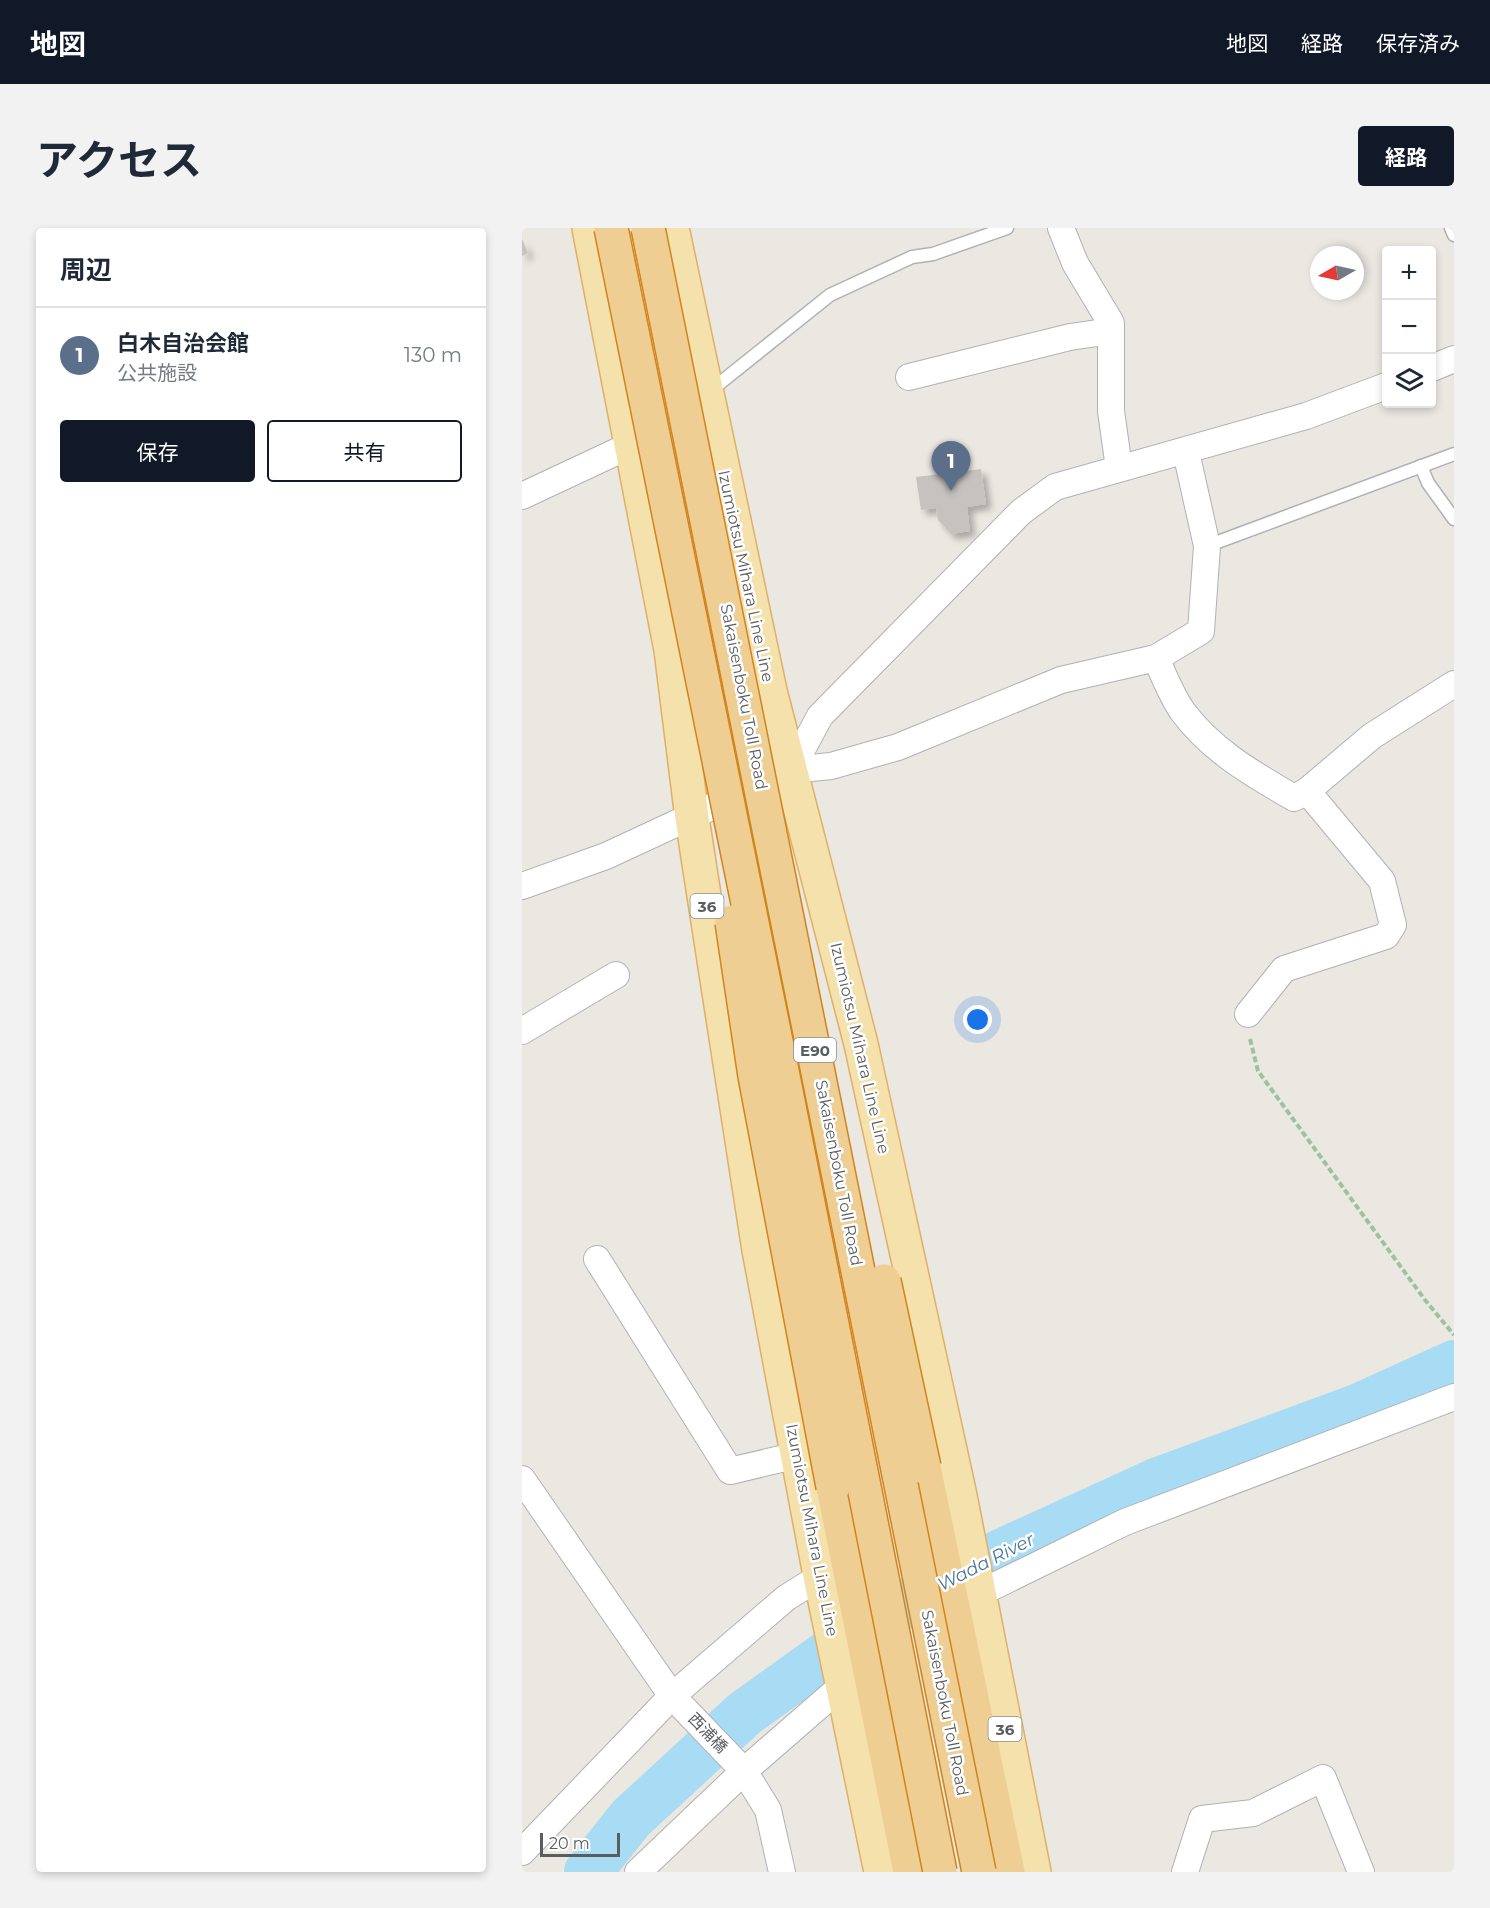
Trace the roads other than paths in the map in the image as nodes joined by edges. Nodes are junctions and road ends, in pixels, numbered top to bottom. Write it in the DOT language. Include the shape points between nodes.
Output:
graph roads {
  1 [pos="589,228"];
  2 [pos="611,228"];
  3 [pos="648,228"];
  4 [pos="672,228"];
  5 [pos="1007,228"];
  6 [pos="1061,228"];
  7 [pos="1451,228"];
  8 [pos="1454,235"];
  9 [pos="1111,332"];
  10 [pos="1454,359"];
  11 [pos="1436,366"];
  12 [pos="909,377"];
  13 [pos="1382,388"];
  14 [pos="707,394"];
  15 [pos="633,444"];
  16 [pos="1186,452"];
  17 [pos="1454,454"];
  18 [pos="1420,466"];
  19 [pos="1119,468"];
  20 [pos="522,496"];
  21 [pos="1454,519"];
  22 [pos="1207,546"];
  23 [pos="1156,658"];
  24 [pos="1454,684"];
  25 [pos="754,749"];
  26 [pos="718,754"];
  27 [pos="791,770"];
  28 [pos="1307,792"];
  29 [pos="692,818"];
  30 [pos="522,886"];
  31 [pos="616,975"];
  32 [pos="1248,1014"];
  33 [pos="522,1031"];
  34 [pos="597,1259"];
  35 [pos="1454,1396"];
  36 [pos="798,1455"];
  37 [pos="522,1479"];
  38 [pos="822,1581"];
  39 [pos="978,1590"];
  40 [pos="843,1685"];
  41 [pos="672,1696"];
  42 [pos="744,1771"];
  43 [pos="522,1852"];
  44 [pos="638,1872"];
  45 [pos="782,1872"];
  46 [pos="881,1872"];
  47 [pos="910,1872"];
  48 [pos="940,1872"];
  49 [pos="979,1872"];
  50 [pos="1008,1872"];
  51 [pos="1034,1872"];
  52 [pos="1185,1872"];
  53 [pos="1361,1872"];
  1 -- 15 [label="main road, Izumiotsu Mihara Line Line / 36"];
  2 -- 26 [label="highway, E90, bridge"];
  3 -- 25 [label="highway, Sakaisenboku Toll Road / E90, bridge"];
  4 -- 14 [label="main road, Izumiotsu Mihara Line Line / 36"];
  5 -- 14 [label="lane" via="933,254 912,256 830,295"];
  6 -- 9 [label="street" via="1075,263 1111,323"];
  7 -- 8 [label="lane"];
  9 -- 12 [label="street" via="1070,337"];
  9 -- 19 [label="street" via="1111,411"];
  10 -- 11 [label="street"];
  13 -- 16 [label="street" via="1306,416"];
  14 -- 27 [label="main road, Izumiotsu Mihara Line Line / 36" via="770,691"];
  15 -- 20 [label="street"];
  15 -- 29 [label="main road, Izumiotsu Mihara Line Line / 36" via="671,650"];
  16 -- 19 [label="street"];
  16 -- 22 [label="street"];
  17 -- 18 [label="lane"];
  18 -- 21 [label="lane"];
  18 -- 22 [label="lane"];
  19 -- 27 [label="street" via="1055,487 1021,512 820,716"];
  22 -- 23 [label="street" via="1201,631"];
  23 -- 27 [label="street" via="1061,681 898,747 831,766"];
  23 -- 28 [label="street" via="1182,711 1202,734 1234,762 1294,798"];
  24 -- 28 [label="street" via="1372,736"];
  25 -- 49 [label="highway, Sakaisenboku Toll Road / E90, bridge"];
  25 -- 50 [label="highway, bridge" via="835,1059"];
  26 -- 47 [label="highway, bridge" via="732,924 755,1076"];
  26 -- 48 [label="highway, E90, bridge"];
  27 -- 29 [label="street"];
  27 -- 39 [label="main road, Izumiotsu Mihara Line Line / 36" via="861,1044"];
  28 -- 32 [label="street" via="1382,881 1393,925 1386,936 1284,969"];
  29 -- 30 [label="street" via="606,856"];
  29 -- 36 [label="main road, Izumiotsu Mihara Line Line / 36" via="759,1250"];
  31 -- 33 [label="street"];
  34 -- 36 [label="street" via="730,1471"];
  35 -- 39 [label="street" via="1125,1522"];
  36 -- 38 [label="main road, Izumiotsu Mihara Line Line / 36"];
  37 -- 41 [label="street, 西浦橋"];
  38 -- 40 [label="main road, Izumiotsu Mihara Line Line / 36"];
  38 -- 41 [label="street" via="786,1598"];
  39 -- 51 [label="main road, Izumiotsu Mihara Line Line / 36"];
  40 -- 42 [label="street"];
  40 -- 46 [label="main road, Izumiotsu Mihara Line Line / 36"];
  41 -- 42 [label="street, 西浦橋"];
  41 -- 43 [label="street"];
  42 -- 44 [label="street"];
  42 -- 45 [label="street, 西浦橋" via="768,1810"];
  52 -- 53 [label="street" via="1202,1819 1253,1813 1323,1778"];
}
